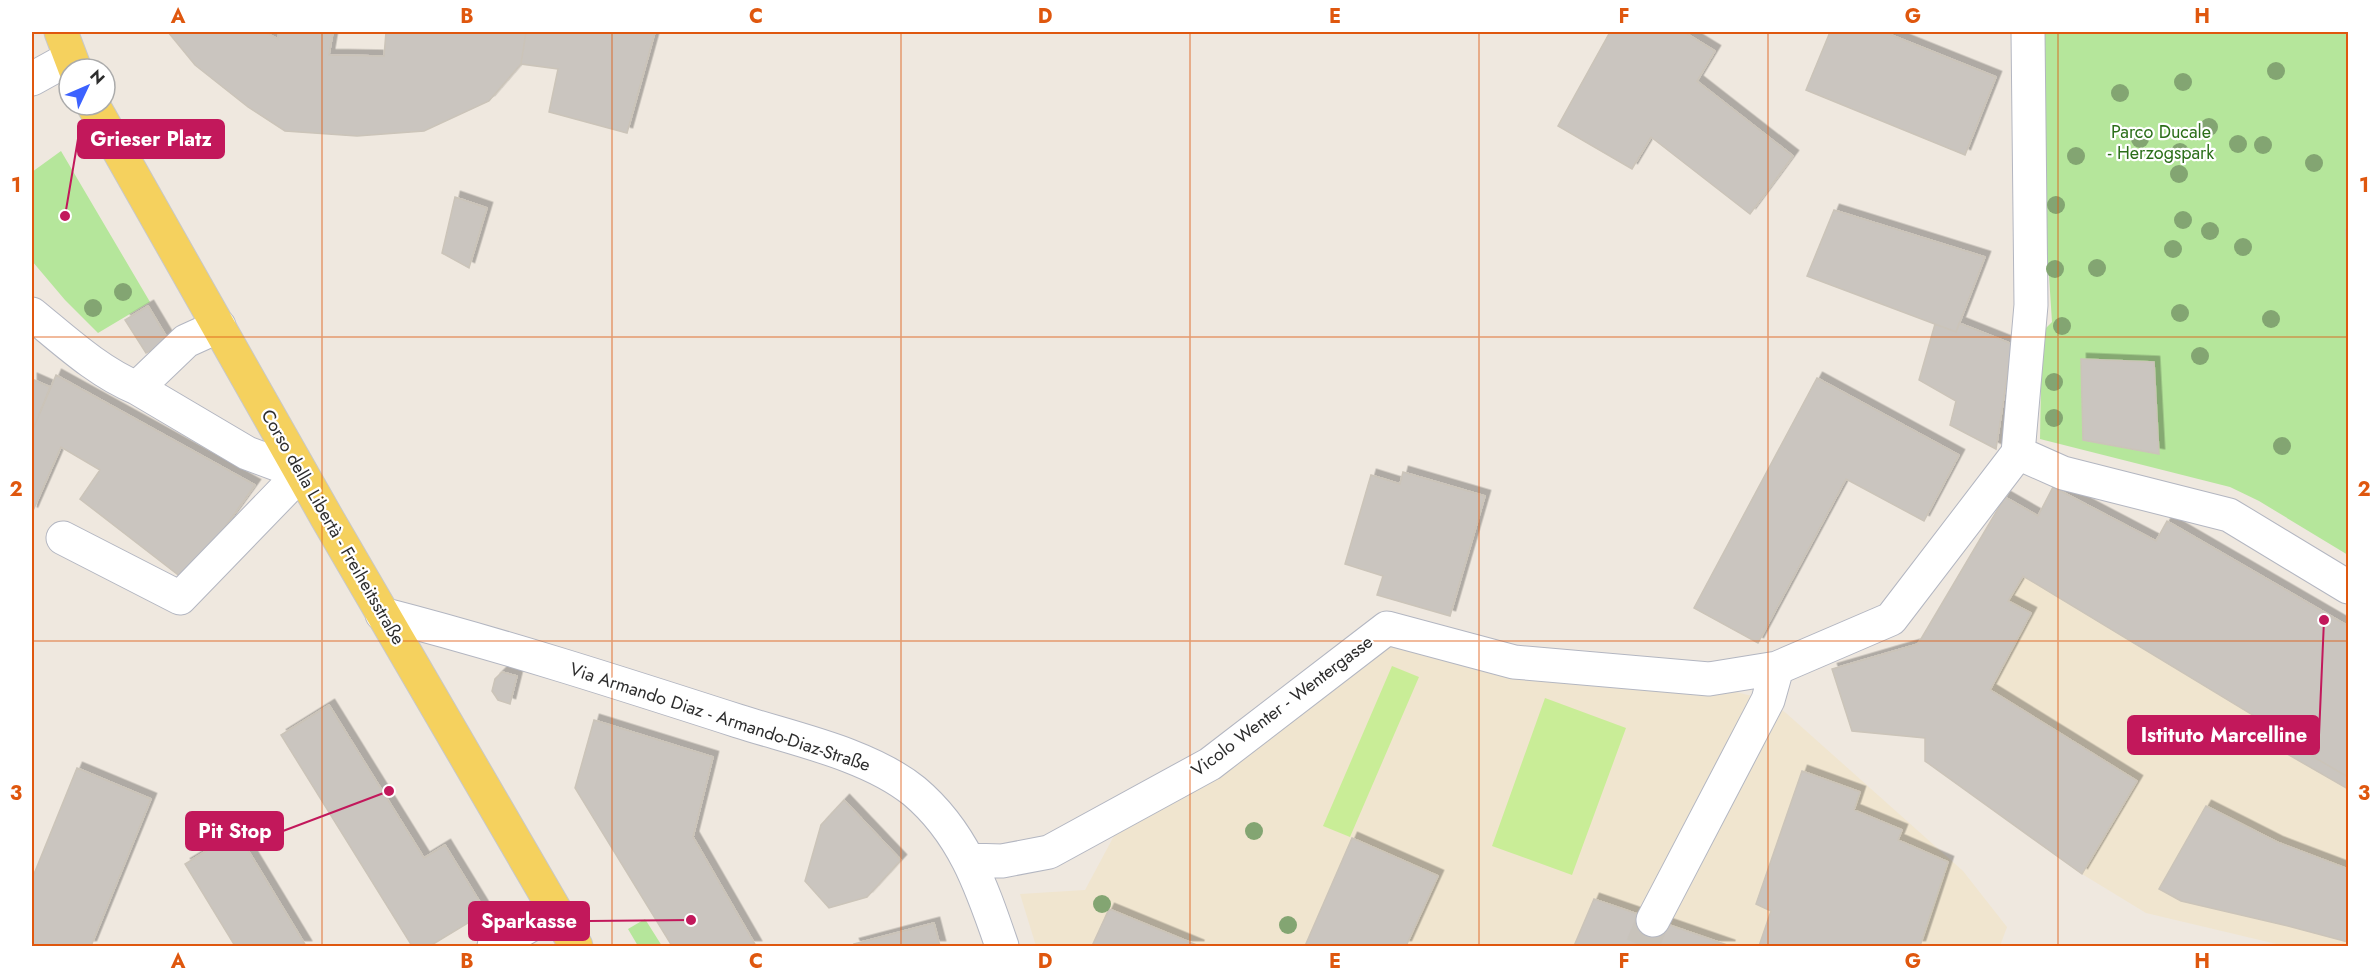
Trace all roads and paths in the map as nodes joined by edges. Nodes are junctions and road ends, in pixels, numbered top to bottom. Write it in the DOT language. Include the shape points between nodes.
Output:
graph roads {
  1 [pos="2028,32"];
  2 [pos="68,53"];
  3 [pos="32,78"];
  4 [pos="100,117"];
  5 [pos="32,314"];
  6 [pos="219,326"];
  7 [pos="137,388"];
  8 [pos="2018,453"];
  9 [pos="301,473"];
  10 [pos="63,538"];
  11 [pos="2349,587"];
  12 [pos="382,614"];
  13 [pos="1777,668"];
  14 [pos="969,860"];
  15 [pos="555,911"];
  16 [pos="1653,920"];
  17 [pos="494,946"];
  18 [pos="576,946"];
  19 [pos="1002,946"];
  1 -- 8 [label="street" via="2031,305"];
  2 -- 3 [label="street"];
  4 -- 6 [label="main road, Corso della Libertà - Freiheitsstraße"];
  5 -- 7 [label="street" via="85,356"];
  6 -- 7 [label="street" via="186,340"];
  6 -- 9 [label="main road, Corso della Libertà - Freiheitsstraße"];
  7 -- 9 [label="street" via="248,453"];
  8 -- 11 [label="street" via="2063,473 2229,515"];
  8 -- 13 [label="street, Vicolo Wenter - Wentergasse" via="1891,619"];
  9 -- 10 [label="street" via="180,598"];
  9 -- 12 [label="main road, Corso della Libertà - Freiheitsstraße"];
  12 -- 14 [label="street, Via Armando Diaz - Armando-Diaz-Straße" via="633,687 882,771 914,791 946,824"];
  12 -- 15 [label="main road, Corso della Libertà - Freiheitsstraße"];
  13 -- 14 [label="street, Vicolo Wenter - Wentergasse" via="1709,679 1514,662 1387,628 1210,764 1049,852 1002,861"];
  13 -- 16 [label="street" via="1768,700"];
  14 -- 19 [label="street, Via Armando Diaz - Armando-Diaz-Straße"];
  15 -- 17 [label="street"];
  15 -- 18 [label="main road, Corso della Libertà - Freiheitsstraße"];
}
